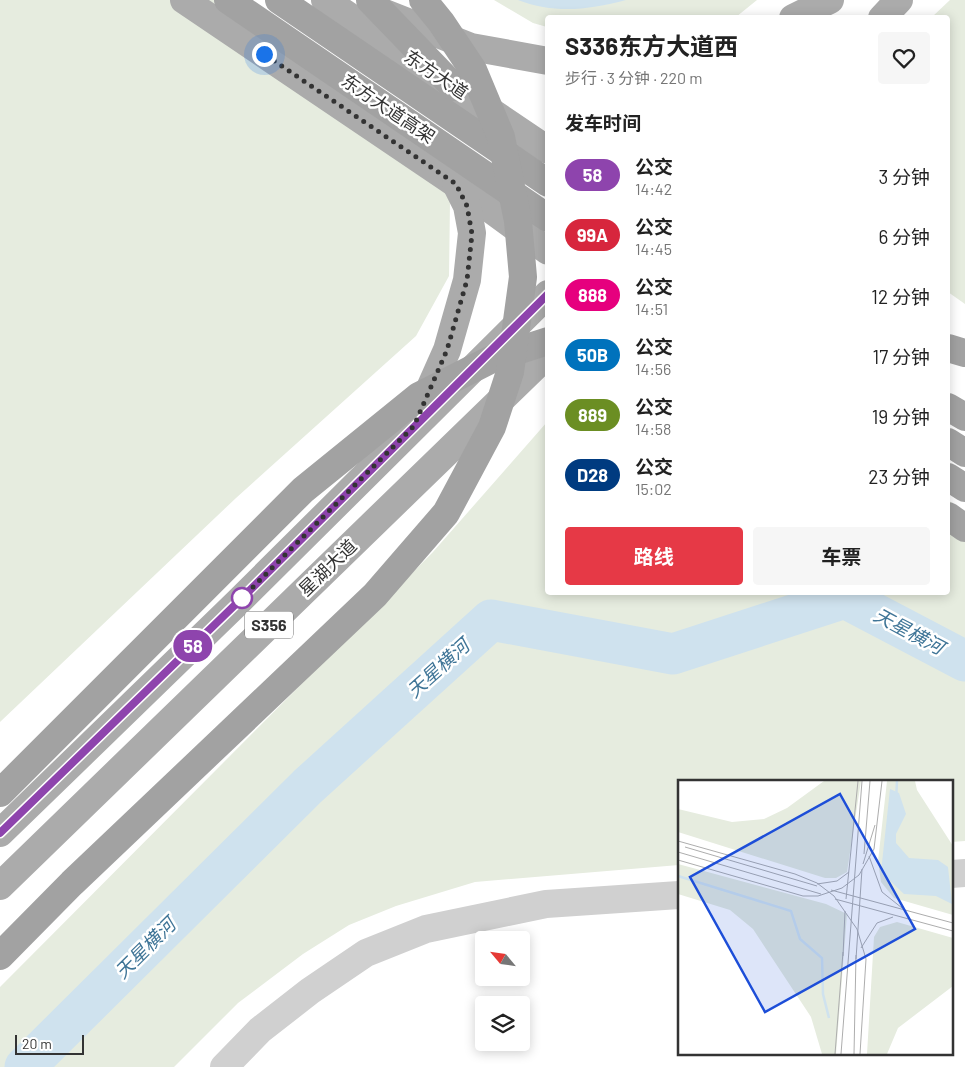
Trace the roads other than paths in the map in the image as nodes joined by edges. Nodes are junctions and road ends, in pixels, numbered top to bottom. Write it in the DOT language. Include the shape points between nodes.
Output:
graph roads {
  1 [pos="184,0"];
  2 [pos="228,0"];
  3 [pos="279,0"];
  4 [pos="325,0"];
  5 [pos="356,0"];
  6 [pos="423,0"];
  7 [pos="832,0"];
  8 [pos="899,0"];
  9 [pos="376,6"];
  10 [pos="799,15"];
  11 [pos="819,15"];
  12 [pos="885,15"];
  13 [pos="545,60"];
  14 [pos="454,86"];
  15 [pos="545,148"];
  16 [pos="545,182"];
  17 [pos="456,184"];
  18 [pos="545,216"];
  19 [pos="545,249"];
  20 [pos="545,297"];
  21 [pos="950,349"];
  22 [pos="965,353"];
  23 [pos="545,355"];
  24 [pos="950,355"];
  25 [pos="965,365"];
  26 [pos="950,409"];
  27 [pos="950,410"];
  28 [pos="965,416"];
  29 [pos="965,421"];
  30 [pos="414,426"];
  31 [pos="950,443"];
  32 [pos="965,454"];
  33 [pos="950,478"];
  34 [pos="965,488"];
  35 [pos="950,508"];
  36 [pos="950,517"];
  37 [pos="965,519"];
  38 [pos="965,528"];
  39 [pos="0,793"];
  40 [pos="0,833"];
  41 [pos="965,873"];
  42 [pos="952,874"];
  43 [pos="0,886"];
  44 [pos="678,895"];
  45 [pos="0,956"];
  46 [pos="224,1067"];
  1 -- 17 [label="main road"];
  2 -- 18 [label="highway, 东方大道高架"];
  3 -- 16 [label="highway, 东方大道高架"];
  4 -- 14 [label="main road, 东方大道"];
  5 -- 9 [label="main road"];
  6 -- 45 [label="highway, bridge" via="473,70 501,137 518,221 522,277 510,372 492,427 446,513 375,594"];
  7 -- 10 [label="main road"];
  7 -- 11 [label="main road"];
  8 -- 12 [label="main road"];
  9 -- 13 [label="main road" via="471,47"];
  9 -- 14 [label="highway"];
  14 -- 15 [label="main road, 东方大道"];
  17 -- 19 [label="main road"];
  17 -- 30 [label="main road" via="467,206 472,234 467,280 447,350"];
  20 -- 30 [label="main road, S356"];
  21 -- 22 [label="highway"];
  23 -- 39 [label="highway, bridge" via="492,359 420,396 302,490"];
  23 -- 43 [label="main road, 星湖大道 / S356"];
  24 -- 25 [label="street"];
  26 -- 28 [label="highway"];
  27 -- 29 [label="main road"];
  30 -- 40 [label="main road, S356"];
  31 -- 32 [label="highway"];
  33 -- 34 [label="highway"];
  35 -- 37 [label="main road"];
  36 -- 38 [label="highway"];
  41 -- 42 [label="street"];
  44 -- 46 [label="street" via="546,904 426,930 366,953 260,1030"];
}
